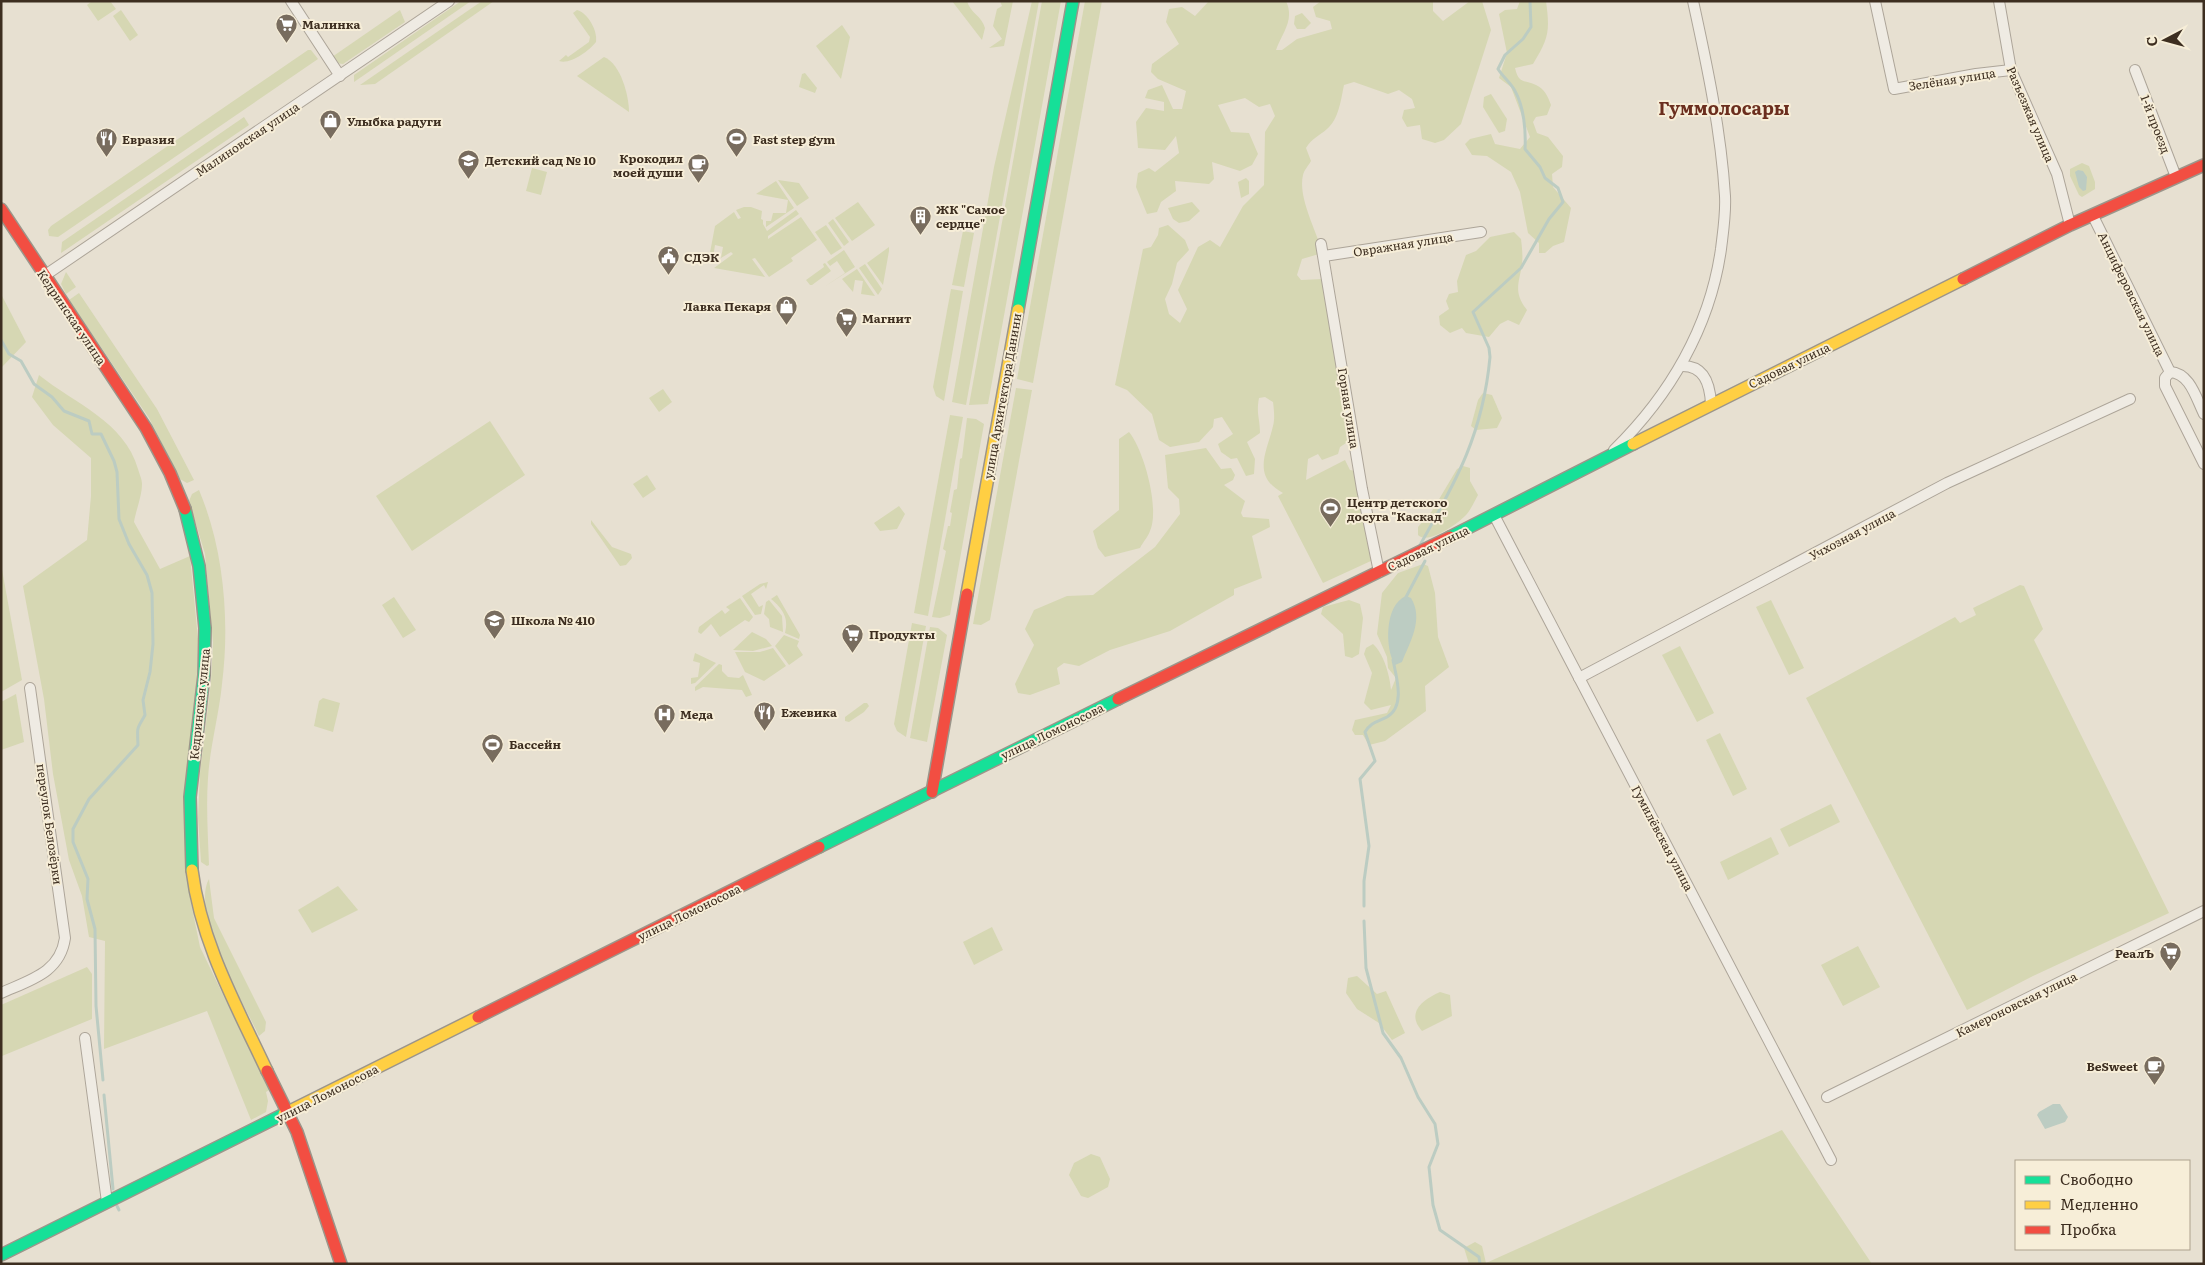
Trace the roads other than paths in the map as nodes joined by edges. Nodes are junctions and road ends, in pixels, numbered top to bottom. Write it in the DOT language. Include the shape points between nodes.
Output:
graph roads {
  1 [pos="291,1"];
  2 [pos="448,1"];
  3 [pos="1073,1"];
  4 [pos="1693,1"];
  5 [pos="1875,1"];
  6 [pos="1999,1"];
  7 [pos="2010,70"];
  8 [pos="2135,70"];
  9 [pos="340,76"];
  10 [pos="2204,165"];
  11 [pos="2176,177"];
  12 [pos="1,209"];
  13 [pos="2093,216"];
  14 [pos="2070,225"];
  15 [pos="1481,232"];
  16 [pos="1321,244"];
  17 [pos="1324,256"];
  18 [pos="44,276"];
  19 [pos="1681,366"];
  20 [pos="2170,372"];
  21 [pos="2130,399"];
  22 [pos="1710,404"];
  23 [pos="2204,414"];
  24 [pos="1608,456"];
  25 [pos="2204,464"];
  26 [pos="1494,515"];
  27 [pos="1379,572"];
  28 [pos="1579,678"];
  29 [pos="30,688"];
  30 [pos="932,792"];
  31 [pos="2204,911"];
  32 [pos="1,993"];
  33 [pos="85,1038"];
  34 [pos="1828,1097"];
  35 [pos="288,1112"];
  36 [pos="1832,1160"];
  37 [pos="107,1202"];
  38 [pos="1,1255"];
  39 [pos="341,1264"];
  1 -- 9 [label="street"];
  2 -- 9 [label="street, Малиновская улица"];
  3 -- 30 [label="street, улица Архитектора Данини"];
  4 -- 19 [label="street" via="1714,110 1725,197 1718,272 1701,325"];
  5 -- 7 [label="street, Зелёная улица" via="1894,89"];
  6 -- 7 [label="street, Разъезжая улица"];
  7 -- 14 [label="street, Разъезжая улица" via="2057,174"];
  8 -- 11 [label="street, 1-й проезд"];
  9 -- 18 [label="street, Малиновская улица"];
  10 -- 11 [label="street, Садовая улица"];
  11 -- 13 [label="street, Садовая улица"];
  12 -- 18 [label="street, Кедринская улица"];
  13 -- 14 [label="street, Садовая улица"];
  13 -- 20 [label="street, Анциферовская улица"];
  14 -- 22 [label="street, Садовая улица"];
  15 -- 17 [label="street, Овражная улица"];
  16 -- 17 [label="street, Горная улица"];
  17 -- 27 [label="street, Горная улица" via="1362,489"];
  18 -- 35 [label="street, Кедринская улица" via="142,422 167,467 188,519 200,569 206,643 190,799 199,914 217,966"];
  19 -- 22 [label="street" via="1695,368 1706,379 1710,388"];
  19 -- 24 [label="street" via="1645,418"];
  20 -- 23 [label="street, Анциферовская улица" via="2186,377"];
  20 -- 25 [label="street, Анциферовская улица" via="2165,378 2165,386"];
  21 -- 28 [label="street, Учхозная улица" via="1947,483"];
  22 -- 24 [label="street, Садовая улица"];
  24 -- 26 [label="street, Садовая улица"];
  26 -- 27 [label="street, Садовая улица"];
  26 -- 28 [label="street, Гумилёвская улица"];
  27 -- 30 [label="street, улица Ломоносова"];
  28 -- 36 [label="street, Гумилёвская улица"];
  29 -- 32 [label="street, переулок Белозёрки" via="65,944 60,959 46,972"];
  30 -- 35 [label="street, улица Ломоносова"];
  31 -- 34 [label="street, Камероновская улица"];
  33 -- 37 [label="street"];
  35 -- 37 [label="street, улица Ломоносова"];
  35 -- 39 [label="street, Кедринская улица"];
  37 -- 38 [label="street, улица Ломоносова"];
}
